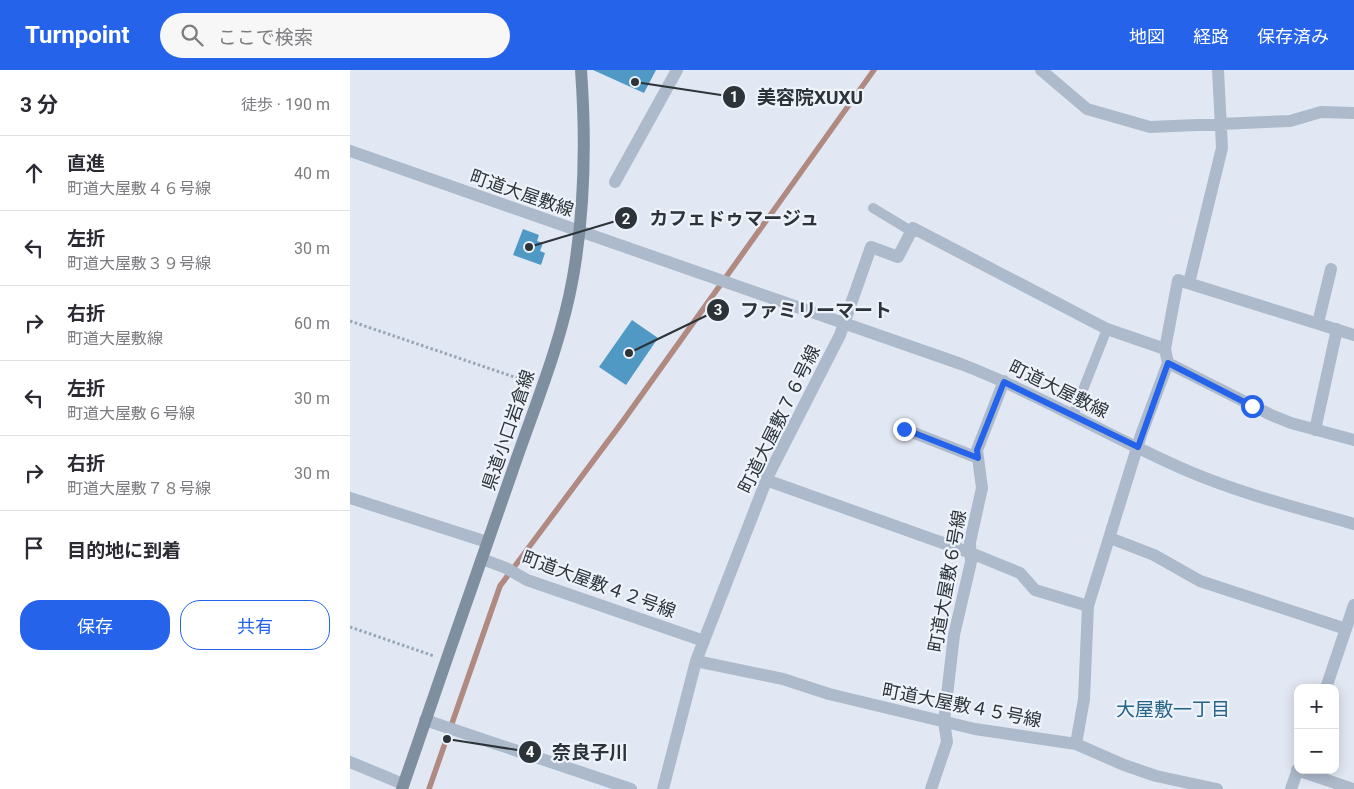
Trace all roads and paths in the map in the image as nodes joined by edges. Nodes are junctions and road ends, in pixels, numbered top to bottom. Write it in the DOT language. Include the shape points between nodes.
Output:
graph roads {
  1 [pos="580,70"];
  2 [pos="677,70"];
  3 [pos="1041,70"];
  4 [pos="1218,70"];
  5 [pos="1354,113"];
  6 [pos="1220,123"];
  7 [pos="350,151"];
  8 [pos="614,182"];
  9 [pos="873,208"];
  10 [pos="579,231"];
  11 [pos="911,231"];
  12 [pos="1331,269"];
  13 [pos="1189,283"];
  14 [pos="350,321"];
  15 [pos="844,323"];
  16 [pos="1318,323"];
  17 [pos="1107,329"];
  18 [pos="1337,329"];
  19 [pos="1354,334"];
  20 [pos="1165,348"];
  21 [pos="1168,363"];
  22 [pos="1004,382"];
  23 [pos="542,386"];
  24 [pos="1074,416"];
  25 [pos="904,429"];
  26 [pos="1315,430"];
  27 [pos="1354,440"];
  28 [pos="1138,447"];
  29 [pos="978,458"];
  30 [pos="766,480"];
  31 [pos="350,498"];
  32 [pos="1354,524"];
  33 [pos="1110,538"];
  34 [pos="487,542"];
  35 [pos="971,553"];
  36 [pos="482,559"];
  37 [pos="1354,605"];
  38 [pos="1088,606"];
  39 [pos="350,627"];
  40 [pos="1346,629"];
  41 [pos="704,641"];
  42 [pos="446,660"];
  43 [pos="696,661"];
  44 [pos="1327,684"];
  45 [pos="425,720"];
  46 [pos="944,721"];
  47 [pos="1076,744"];
  48 [pos="350,762"];
  49 [pos="1297,774"];
  50 [pos="1310,774"];
  51 [pos="403,787"];
  52 [pos="631,789"];
  53 [pos="663,789"];
  54 [pos="931,789"];
  55 [pos="1218,789"];
  56 [pos="1291,789"];
  57 [pos="1353,789"];
  1 -- 10 [label="main road, 県道小口岩倉線" via="584,131"];
  2 -- 8 [label="street"];
  3 -- 6 [label="street" via="1087,109 1114,117 1150,127"];
  4 -- 6 [label="street"];
  5 -- 6 [label="street" via="1321,112 1290,121"];
  6 -- 13 [label="street" via="1222,148"];
  7 -- 10 [label="street, 町道大屋敷線"];
  9 -- 11 [label="lane"];
  10 -- 15 [label="street, 町道大屋敷線"];
  10 -- 23 [label="main road, 県道小口岩倉線" via="567,304"];
  11 -- 15 [label="street, 町道大屋敷７６号線" via="898,257 871,248"];
  11 -- 17 [label="street" via="913,228"];
  12 -- 16 [label="street"];
  13 -- 16 [label="street"];
  13 -- 20 [label="street" via="1178,280"];
  14 -- 23 [label="path"];
  15 -- 22 [label="street, 町道大屋敷線"];
  15 -- 30 [label="street, 町道大屋敷７６号線"];
  16 -- 18 [label="street"];
  17 -- 20 [label="street"];
  17 -- 24 [label="lane"];
  18 -- 19 [label="street"];
  18 -- 26 [label="street"];
  20 -- 21 [label="street"];
  21 -- 26 [label="street" via="1271,415"];
  21 -- 28 [label="street"];
  22 -- 24 [label="street, 町道大屋敷線"];
  22 -- 29 [label="street, 町道大屋敷６号線" via="977,450"];
  23 -- 34 [label="main road, 県道小口岩倉線"];
  24 -- 28 [label="street, 町道大屋敷線"];
  25 -- 29 [label="street"];
  26 -- 27 [label="street"];
  28 -- 32 [label="street, 町道大屋敷線" via="1224,485"];
  28 -- 33 [label="street"];
  29 -- 35 [label="street, 町道大屋敷６号線" via="982,488 970,542"];
  30 -- 35 [label="street"];
  30 -- 41 [label="street, 町道大屋敷７６号線"];
  31 -- 34 [label="street"];
  33 -- 38 [label="street"];
  33 -- 40 [label="street" via="1154,555 1200,581"];
  34 -- 36 [label="main road, 県道小口岩倉線"];
  35 -- 38 [label="street" via="1020,573 1035,590"];
  35 -- 46 [label="street, 町道大屋敷６号線" via="954,635"];
  36 -- 41 [label="street, 町道大屋敷４２号線" via="527,580"];
  36 -- 42 [label="main road, 県道小口岩倉線"];
  37 -- 40 [label="street"];
  38 -- 47 [label="street" via="1084,699"];
  39 -- 42 [label="path"];
  40 -- 44 [label="street"];
  41 -- 43 [label="street, 町道大屋敷７６号線"];
  42 -- 45 [label="main road, 県道小口岩倉線"];
  43 -- 46 [label="street, 町道大屋敷４５号線" via="782,679 876,706"];
  43 -- 53 [label="street, 町道大屋敷７６号線"];
  45 -- 51 [label="main road, 県道小口岩倉線"];
  45 -- 52 [label="street"];
  46 -- 47 [label="street, 町道大屋敷４５号線" via="975,729"];
  46 -- 54 [label="street, 町道大屋敷６号線" via="947,742"];
  47 -- 55 [label="street, 町道大屋敷４５号線" via="1156,776"];
  48 -- 51 [label="street"];
  49 -- 56 [label="street"];
  50 -- 57 [label="street"];
}
